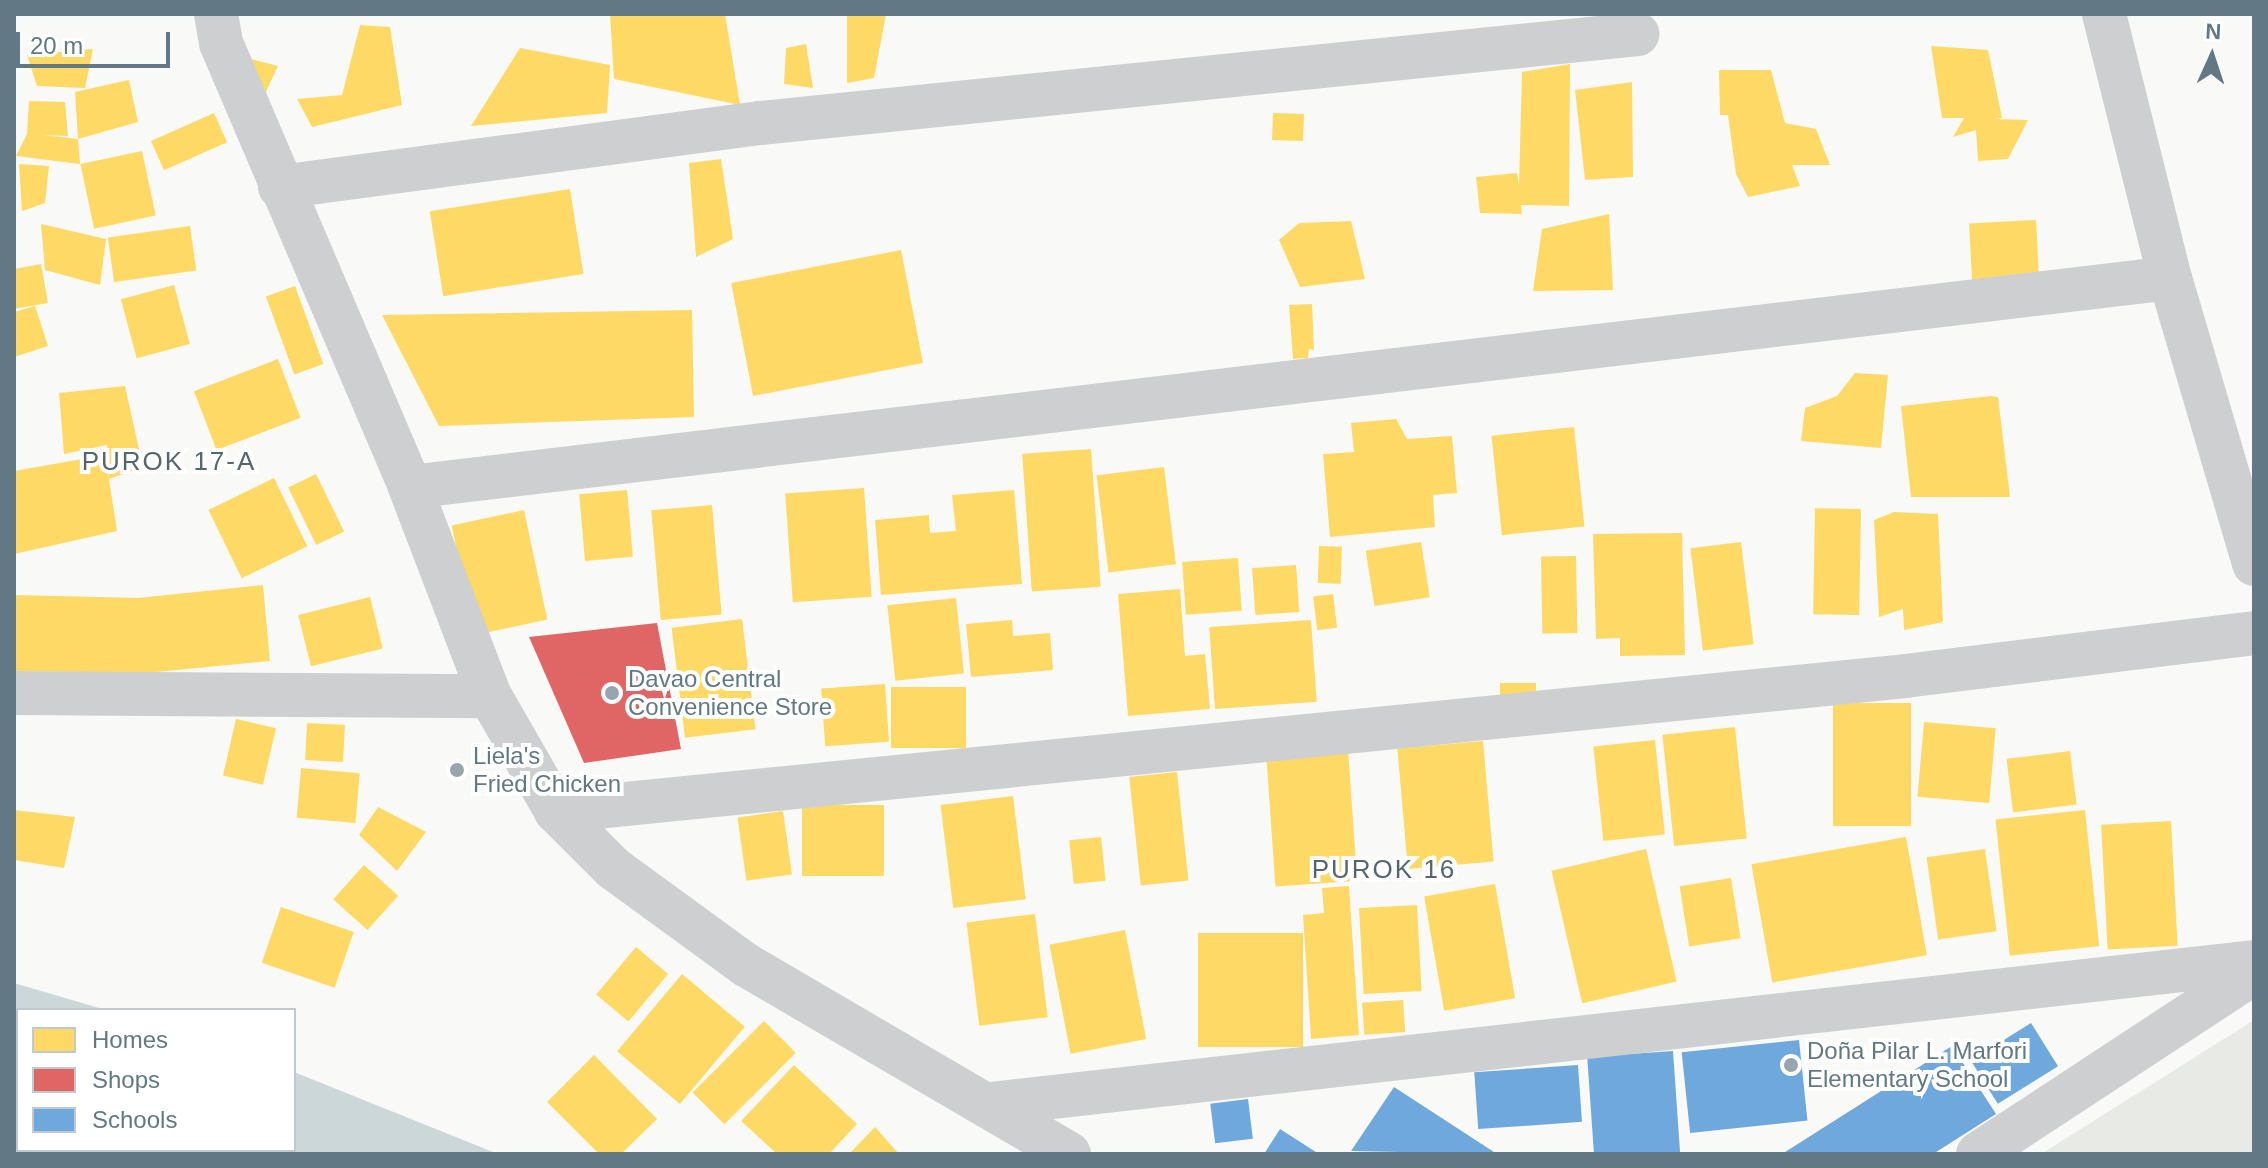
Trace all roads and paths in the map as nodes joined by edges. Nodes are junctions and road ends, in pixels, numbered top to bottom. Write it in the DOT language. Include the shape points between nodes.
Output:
graph roads {
  1 [pos="216,14"];
  2 [pos="2104,14"];
  3 [pos="1637,34"];
  4 [pos="280,187"];
  5 [pos="2170,278"];
  6 [pos="410,487"];
  7 [pos="2254,564"];
  8 [pos="2254,633"];
  9 [pos="14,693"];
  10 [pos="490,696"];
  11 [pos="556,811"];
  12 [pos="2254,962"];
  13 [pos="2254,973"];
  14 [pos="990,1104"];
  15 [pos="1069,1154"];
  16 [pos="1978,1154"];
  1 -- 4 [label="street" via="221,43"];
  2 -- 5 [label="street"];
  3 -- 4 [label="street" via="760,123"];
  4 -- 6 [label="street"];
  5 -- 6 [label="street"];
  5 -- 7 [label="street"];
  6 -- 10 [label="street"];
  8 -- 11 [label="street" via="1905,676"];
  9 -- 10 [label="street"];
  10 -- 11 [label="street"];
  11 -- 14 [label="street" via="613,868 746,965"];
  12 -- 14 [label="street"];
  13 -- 16 [label="street"];
  14 -- 15 [label="street"];
}
